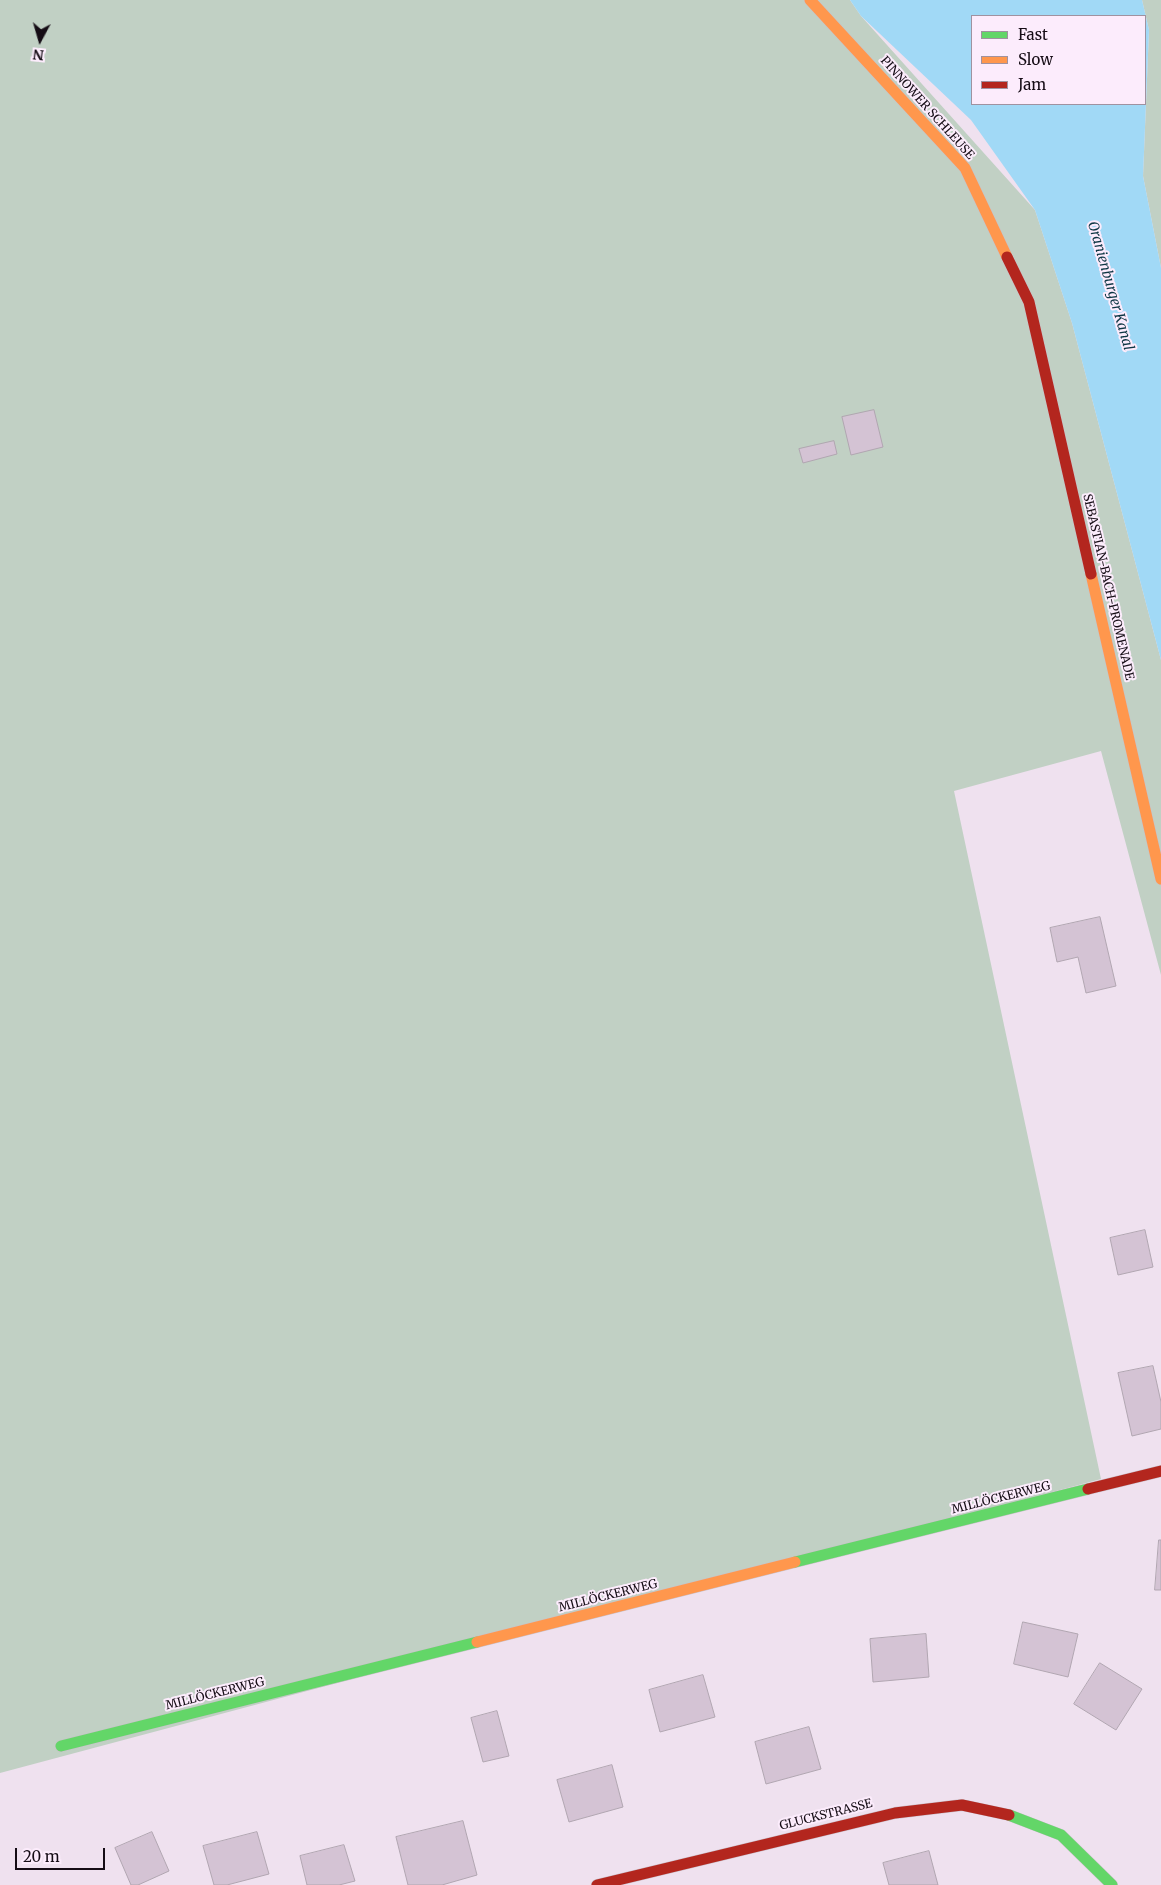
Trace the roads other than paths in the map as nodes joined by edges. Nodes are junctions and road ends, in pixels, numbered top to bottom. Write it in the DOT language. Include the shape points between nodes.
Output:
graph roads {
  1 [pos="810,0"];
  2 [pos="1029,302"];
  3 [pos="1161,879"];
  4 [pos="1161,1471"];
  5 [pos="61,1746"];
  6 [pos="611,1883"];
  7 [pos="597,1885"];
  8 [pos="1112,1885"];
  1 -- 2 [label="street, PINNOWER SCHLEUSE" via="964,168"];
  2 -- 3 [label="street, SEBASTIAN-BACH-PROMENADE"];
  4 -- 5 [label="street, MILLÖCKERWEG"];
  6 -- 7 [label="street, GLUCKSTRASSE"];
  6 -- 8 [label="street, GLUCKSTRASSE" via="894,1813 962,1805 1015,1816 1061,1835"];
}
